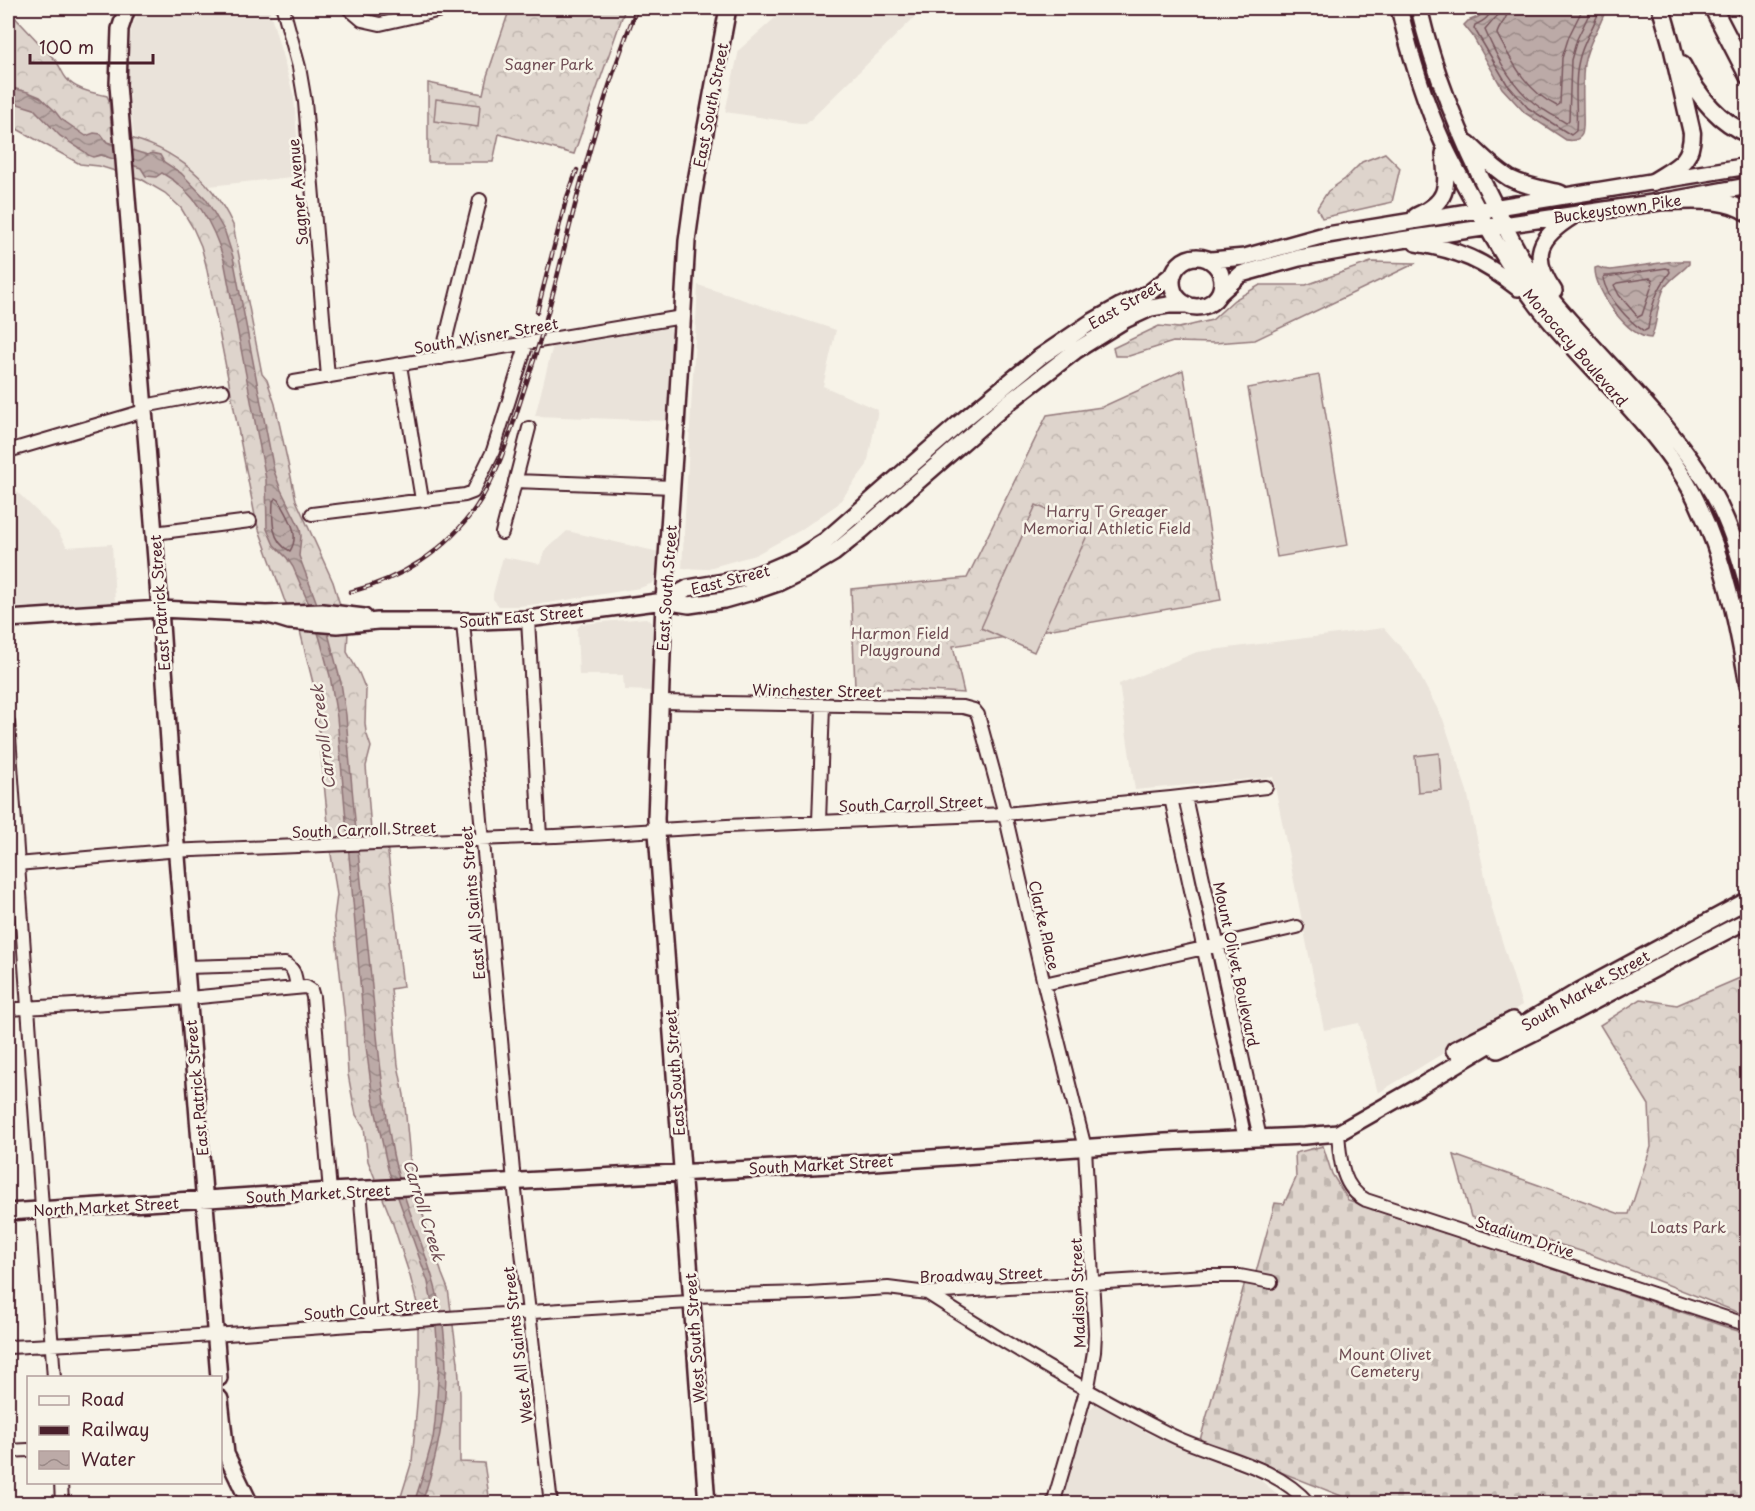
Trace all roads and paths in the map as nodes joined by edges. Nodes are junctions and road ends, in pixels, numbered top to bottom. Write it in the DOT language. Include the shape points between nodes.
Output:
graph roads {
  1 [pos="127,8"];
  2 [pos="283,8"];
  3 [pos="348,8"];
  4 [pos="450,8"];
  5 [pos="728,8"];
  6 [pos="1399,8"];
  7 [pos="1419,8"];
  8 [pos="1661,8"];
  9 [pos="1713,8"];
  10 [pos="1672,46"];
  11 [pos="1748,76"];
  12 [pos="1748,134"];
  13 [pos="1461,136"];
  14 [pos="1444,144"];
  15 [pos="1748,166"];
  16 [pos="1653,182"];
  17 [pos="1748,186"];
  18 [pos="1572,195"];
  19 [pos="480,200"];
  20 [pos="1666,201"];
  21 [pos="1495,207"];
  22 [pos="1478,210"];
  23 [pos="1580,213"];
  24 [pos="1748,213"];
  25 [pos="1400,223"];
  26 [pos="1504,225"];
  27 [pos="1486,228"];
  28 [pos="1401,240"];
  29 [pos="1211,260"];
  30 [pos="1174,273"];
  31 [pos="1220,293"];
  32 [pos="1533,300"];
  33 [pos="1188,305"];
  34 [pos="682,317"];
  35 [pos="527,343"];
  36 [pos="441,358"];
  37 [pos="400,364"];
  38 [pos="1614,370"];
  39 [pos="328,376"];
  40 [pos="294,382"];
  41 [pos="223,391"];
  42 [pos="144,409"];
  43 [pos="529,428"];
  44 [pos="8,452"];
  45 [pos="516,481"];
  46 [pos="672,487"];
  47 [pos="422,500"];
  48 [pos="312,514"];
  49 [pos="250,521"];
  50 [pos="154,533"];
  51 [pos="502,533"];
  52 [pos="1748,587"];
  53 [pos="664,601"];
  54 [pos="160,609"];
  55 [pos="8,619"];
  56 [pos="528,619"];
  57 [pos="463,622"];
  58 [pos="1745,658"];
  59 [pos="1748,686"];
  60 [pos="660,702"];
  61 [pos="823,705"];
  62 [pos="974,710"];
  63 [pos="8,722"];
  64 [pos="1266,787"];
  65 [pos="1185,797"];
  66 [pos="1171,798"];
  67 [pos="1005,814"];
  68 [pos="819,822"];
  69 [pos="656,830"];
  70 [pos="540,837"];
  71 [pos="481,839"];
  72 [pos="176,851"];
  73 [pos="17,864"];
  74 [pos="1748,900"];
  75 [pos="1748,920"];
  76 [pos="1297,927"];
  77 [pos="1211,948"];
  78 [pos="186,967"];
  79 [pos="1044,984"];
  80 [pos="297,987"];
  81 [pos="1579,991"];
  82 [pos="189,998"];
  83 [pos="27,1008"];
  84 [pos="8,1009"];
  85 [pos="1455,1050"];
  86 [pos="1424,1084"];
  87 [pos="1338,1133"];
  88 [pos="1252,1138"];
  89 [pos="1085,1148"];
  90 [pos="682,1172"];
  91 [pos="514,1182"];
  92 [pos="360,1190"];
  93 [pos="330,1191"];
  94 [pos="205,1200"];
  95 [pos="42,1209"];
  96 [pos="8,1212"];
  97 [pos="1271,1282"];
  98 [pos="1093,1284"];
  99 [pos="927,1293"];
  100 [pos="691,1299"];
  101 [pos="528,1312"];
  102 [pos="370,1324"];
  103 [pos="1748,1325"];
  104 [pos="216,1335"];
  105 [pos="51,1345"];
  106 [pos="8,1347"];
  107 [pos="54,1376"];
  108 [pos="219,1376"];
  109 [pos="1086,1389"];
  110 [pos="222,1417"];
  111 [pos="27,1450"];
  112 [pos="8,1451"];
  113 [pos="61,1484"];
  114 [pos="62,1503"];
  115 [pos="249,1503"];
  116 [pos="551,1503"];
  117 [pos="707,1503"];
  118 [pos="1053,1503"];
  119 [pos="1309,1503"];
  1 -- 42 [label="main road, East Patrick Street" via="120,29 117,65"];
  2 -- 39 [label="street, Sagner Avenue" via="304,102"];
  3 -- 4 [label="street" via="362,20 380,24"];
  5 -- 34 [label="main road, East South Street" via="689,219"];
  6 -- 14 [label="main road, Monocacy Boulevard" via="1415,69"];
  7 -- 13 [label="main road, Monocacy Boulevard" via="1434,66"];
  8 -- 10 [label="highway"];
  9 -- 11 [label="highway"];
  10 -- 12 [label="highway" via="1701,97 1718,117"];
  10 -- 16 [label="highway" via="1692,146 1678,166"];
  13 -- 18 [label="main road" via="1511,179"];
  13 -- 21 [label="main road, Monocacy Boulevard"];
  14 -- 22 [label="main road, Monocacy Boulevard"];
  14 -- 25 [label="main road" via="1444,194 1432,209"];
  15 -- 16 [label="main road, Buckeystown Pike"];
  16 -- 18 [label="main road, Buckeystown Pike"];
  17 -- 20 [label="main road, Buckeystown Pike"];
  18 -- 21 [label="main road, Buckeystown Pike"];
  19 -- 36 [label="street"];
  20 -- 23 [label="main road, Buckeystown Pike"];
  20 -- 24 [label="highway" via="1710,201"];
  21 -- 22 [label="main road"];
  21 -- 26 [label="main road, Monocacy Boulevard"];
  22 -- 25 [label="main road"];
  22 -- 27 [label="main road, Monocacy Boulevard"];
  23 -- 26 [label="main road, Buckeystown Pike"];
  23 -- 38 [label="main road" via="1550,232 1540,259 1549,283"];
  25 -- 29 [label="main road" via="1321,236 1235,259"];
  26 -- 27 [label="main road, Buckeystown Pike"];
  26 -- 38 [label="main road, Monocacy Boulevard" via="1522,261 1542,288"];
  27 -- 28 [label="main road"];
  27 -- 32 [label="main road, Monocacy Boulevard"];
  28 -- 31 [label="main road" via="1252,270 1241,274"];
  28 -- 32 [label="main road" via="1461,253 1490,267"];
  29 -- 30 [label="main road" via="1192,257"];
  29 -- 31 [label="main road" via="1221,272"];
  30 -- 33 [label="main road" via="1175,294"];
  30 -- 53 [label="main road, East Street" via="1149,293 1090,323 1040,357 825,541 770,570 688,588"];
  31 -- 33 [label="main road" via="1207,305"];
  32 -- 58 [label="main road, Monocacy Boulevard" via="1648,431 1692,494 1721,562"];
  33 -- 53 [label="main road, East Street" via="1151,308 1075,351 1009,402 834,553 807,569 724,600 689,605"];
  34 -- 35 [label="street, South Wisner Street"];
  34 -- 46 [label="main road, East South Street"];
  35 -- 36 [label="street, South Wisner Street"];
  35 -- 47 [label="street" via="493,451 478,485 473,492"];
  36 -- 37 [label="street, South Wisner Street"];
  37 -- 39 [label="street, South Wisner Street"];
  37 -- 47 [label="street"];
  38 -- 52 [label="main road, Monocacy Boulevard" via="1688,455 1713,494 1730,528"];
  39 -- 40 [label="street, South Wisner Street"];
  41 -- 42 [label="street"];
  42 -- 44 [label="street"];
  42 -- 50 [label="main road, East Patrick Street"];
  43 -- 45 [label="street"];
  45 -- 46 [label="street"];
  45 -- 51 [label="street"];
  46 -- 53 [label="main road, East South Street"];
  47 -- 48 [label="street"];
  49 -- 50 [label="street"];
  50 -- 54 [label="main road, East Patrick Street"];
  53 -- 56 [label="main road, South East Street"];
  53 -- 60 [label="main road, East South Street"];
  54 -- 55 [label="main road, South East Street"];
  54 -- 57 [label="main road, South East Street" via="266,614 289,621 360,616 378,621"];
  54 -- 72 [label="main road, East Patrick Street"];
  56 -- 57 [label="main road, South East Street"];
  56 -- 70 [label="street"];
  57 -- 71 [label="street, East All Saints Street"];
  58 -- 59 [label="main road, Monocacy Boulevard"];
  60 -- 61 [label="street, Winchester Street"];
  60 -- 69 [label="main road, East South Street"];
  61 -- 62 [label="street, Winchester Street"];
  61 -- 68 [label="street"];
  62 -- 67 [label="street, Clarke Place"];
  63 -- 73 [label="street"];
  64 -- 65 [label="street, South Carroll Street"];
  65 -- 66 [label="street, South Carroll Street"];
  65 -- 77 [label="street, Mount Olivet Boulevard"];
  66 -- 67 [label="street, South Carroll Street"];
  66 -- 77 [label="street, Mount Olivet Boulevard"];
  67 -- 68 [label="street, South Carroll Street"];
  67 -- 79 [label="street, Clarke Place"];
  68 -- 69 [label="street, South Carroll Street"];
  69 -- 70 [label="street, South Carroll Street"];
  69 -- 90 [label="main road, East South Street"];
  70 -- 71 [label="street, South Carroll Street"];
  71 -- 72 [label="street, South Carroll Street"];
  71 -- 91 [label="street, East All Saints Street"];
  72 -- 73 [label="street, South Carroll Street"];
  72 -- 78 [label="main road, East Patrick Street"];
  73 -- 83 [label="street"];
  74 -- 81 [label="main road, South Market Street"];
  75 -- 86 [label="main road, South Market Street" via="1524,1038"];
  76 -- 77 [label="street"];
  77 -- 79 [label="street"];
  77 -- 88 [label="street, Mount Olivet Boulevard"];
  78 -- 80 [label="street" via="285,964 295,973"];
  78 -- 82 [label="main road, East Patrick Street"];
  79 -- 89 [label="street, Clarke Place"];
  80 -- 82 [label="street"];
  80 -- 93 [label="street" via="311,990 313,997"];
  81 -- 85 [label="main road" via="1542,1005"];
  81 -- 86 [label="main road, South Market Street"];
  82 -- 83 [label="street"];
  82 -- 94 [label="main road, East Patrick Street"];
  83 -- 84 [label="street"];
  83 -- 95 [label="street"];
  86 -- 87 [label="main road, South Market Street"];
  87 -- 88 [label="main road, South Market Street"];
  87 -- 103 [label="street, Stadium Drive" via="1345,1178 1360,1197"];
  88 -- 89 [label="main road, South Market Street"];
  89 -- 90 [label="main road, South Market Street"];
  89 -- 98 [label="street, Madison Street"];
  90 -- 91 [label="main road, South Market Street"];
  90 -- 100 [label="main road, West South Street"];
  91 -- 92 [label="main road, South Market Street"];
  91 -- 101 [label="street, West All Saints Street"];
  92 -- 93 [label="main road, South Market Street"];
  92 -- 102 [label="street"];
  93 -- 94 [label="main road, South Market Street"];
  94 -- 95 [label="main road, North Market Street"];
  94 -- 104 [label="main road, East Patrick Street"];
  95 -- 96 [label="main road, North Market Street"];
  95 -- 105 [label="street"];
  97 -- 98 [label="street, Broadway Street" via="1240,1276 1206,1276"];
  98 -- 99 [label="street, Broadway Street"];
  98 -- 109 [label="street, Madison Street" via="1095,1342"];
  99 -- 100 [label="street, Broadway Street" via="888,1288"];
  99 -- 109 [label="street"];
  100 -- 101 [label="street, Broadway Street"];
  100 -- 117 [label="main road, West South Street"];
  101 -- 102 [label="street, South Court Street"];
  101 -- 116 [label="street, West All Saints Street"];
  102 -- 104 [label="street, South Court Street"];
  104 -- 105 [label="street, South Court Street"];
  104 -- 108 [label="main road, East Patrick Street"];
  105 -- 106 [label="street, South Court Street"];
  105 -- 107 [label="street"];
  109 -- 118 [label="street, Madison Street"];
  109 -- 119 [label="street" via="1171,1435 1267,1473 1296,1490"];
  110 -- 115 [label="main road" via="226,1454"];
  111 -- 112 [label="street"];
  113 -- 114 [label="street"];
}
